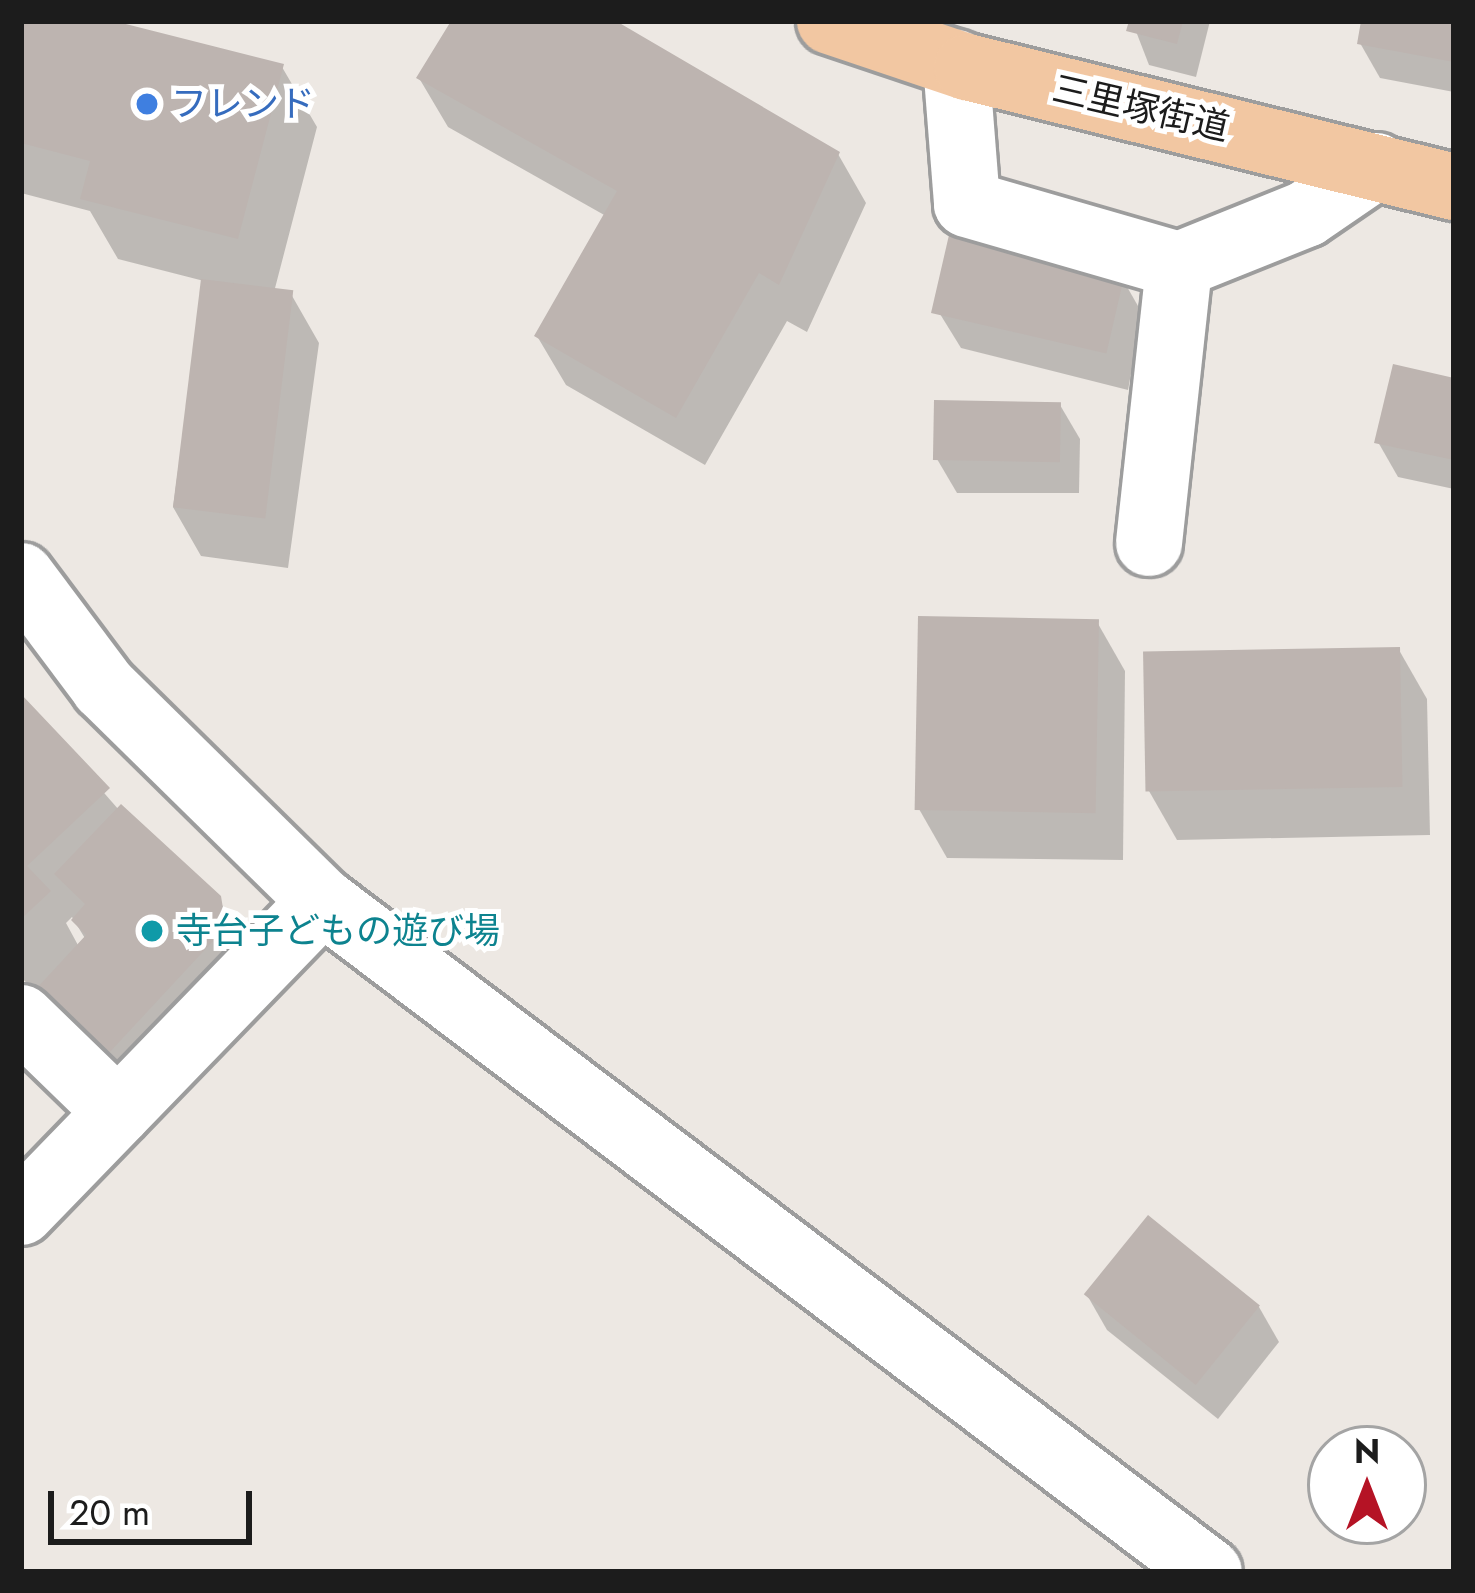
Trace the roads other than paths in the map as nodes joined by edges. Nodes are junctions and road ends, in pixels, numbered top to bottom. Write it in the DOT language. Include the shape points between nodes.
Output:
graph roads {
  1 [pos="830,21"];
  2 [pos="956,63"];
  3 [pos="1376,166"];
  4 [pos="1454,187"];
  5 [pos="1179,265"];
  6 [pos="1149,543"];
  7 [pos="21,576"];
  8 [pos="322,901"];
  9 [pos="21,1018"];
  10 [pos="118,1112"];
  11 [pos="21,1212"];
  12 [pos="1210,1572"];
  1 -- 2 [label="main road, 三里塚街道"];
  2 -- 3 [label="main road, 三里塚街道"];
  2 -- 5 [label="street" via="967,204"];
  3 -- 4 [label="main road, 三里塚街道"];
  3 -- 5 [label="street" via="1306,214"];
  5 -- 6 [label="street"];
  7 -- 8 [label="street" via="104,687"];
  8 -- 10 [label="street"];
  8 -- 12 [label="street"];
  9 -- 10 [label="street"];
  10 -- 11 [label="street"];
}
